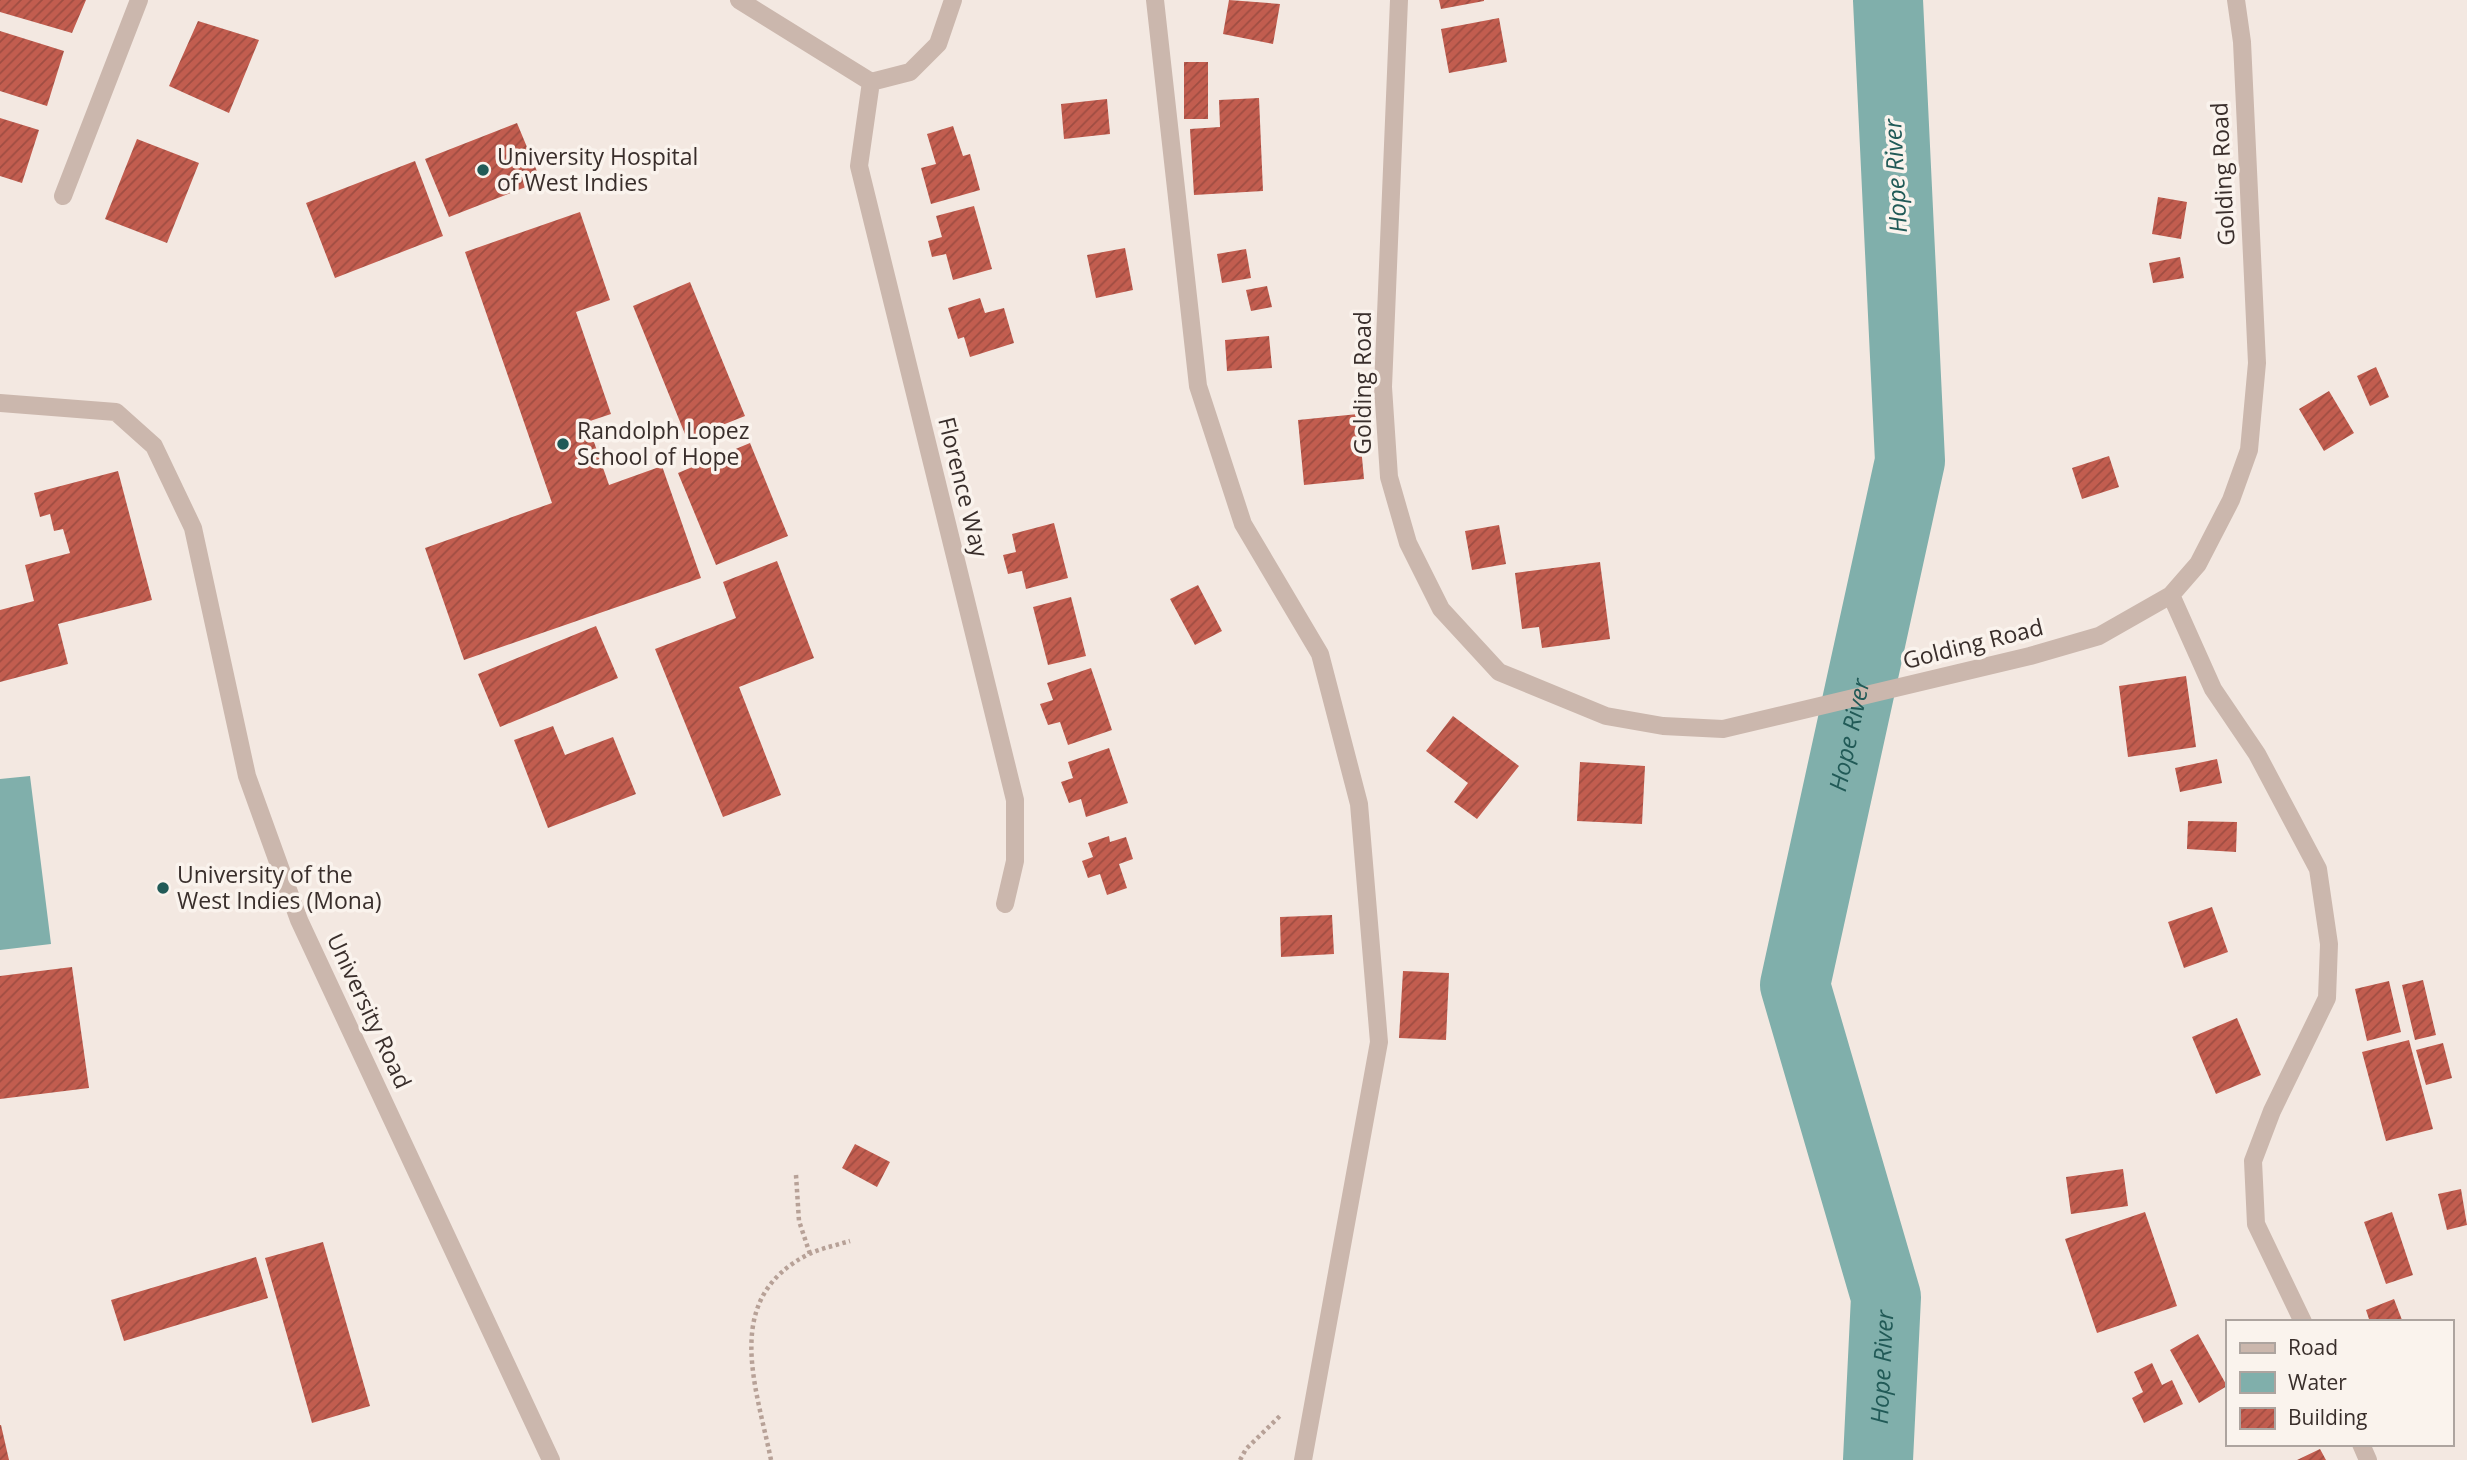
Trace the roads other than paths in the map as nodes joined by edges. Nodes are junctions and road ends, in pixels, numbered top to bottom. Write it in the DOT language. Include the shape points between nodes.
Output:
graph roads {
  1 [pos="139,0"];
  2 [pos="739,0"];
  3 [pos="953,0"];
  4 [pos="1155,0"];
  5 [pos="1399,0"];
  6 [pos="2236,0"];
  7 [pos="871,82"];
  8 [pos="63,196"];
  9 [pos="0,403"];
  10 [pos="2171,595"];
  11 [pos="1005,904"];
  12 [pos="2302,1320"];
  13 [pos="551,1460"];
  14 [pos="1303,1460"];
  1 -- 8 [label="street"];
  2 -- 7 [label="street"];
  3 -- 7 [label="street" via="938,44 910,72"];
  4 -- 14 [label="street" via="1198,386 1243,524 1320,654 1359,804 1379,1042"];
  5 -- 10 [label="street, Golding Road" via="1383,387 1389,477 1408,543 1441,609 1499,672 1606,716 1663,726 1723,729 2099,636"];
  6 -- 10 [label="street, Golding Road" via="2242,42 2257,363 2249,450 2231,500 2198,564"];
  7 -- 11 [label="street, Florence Way" via="859,166 1015,800 1015,861"];
  9 -- 13 [label="street, University Road" via="116,412 154,446 193,528 247,776 299,920"];
  10 -- 12 [label="street" via="2213,689 2258,754 2318,869 2329,944 2327,998 2253,1161 2256,1224"];
}
